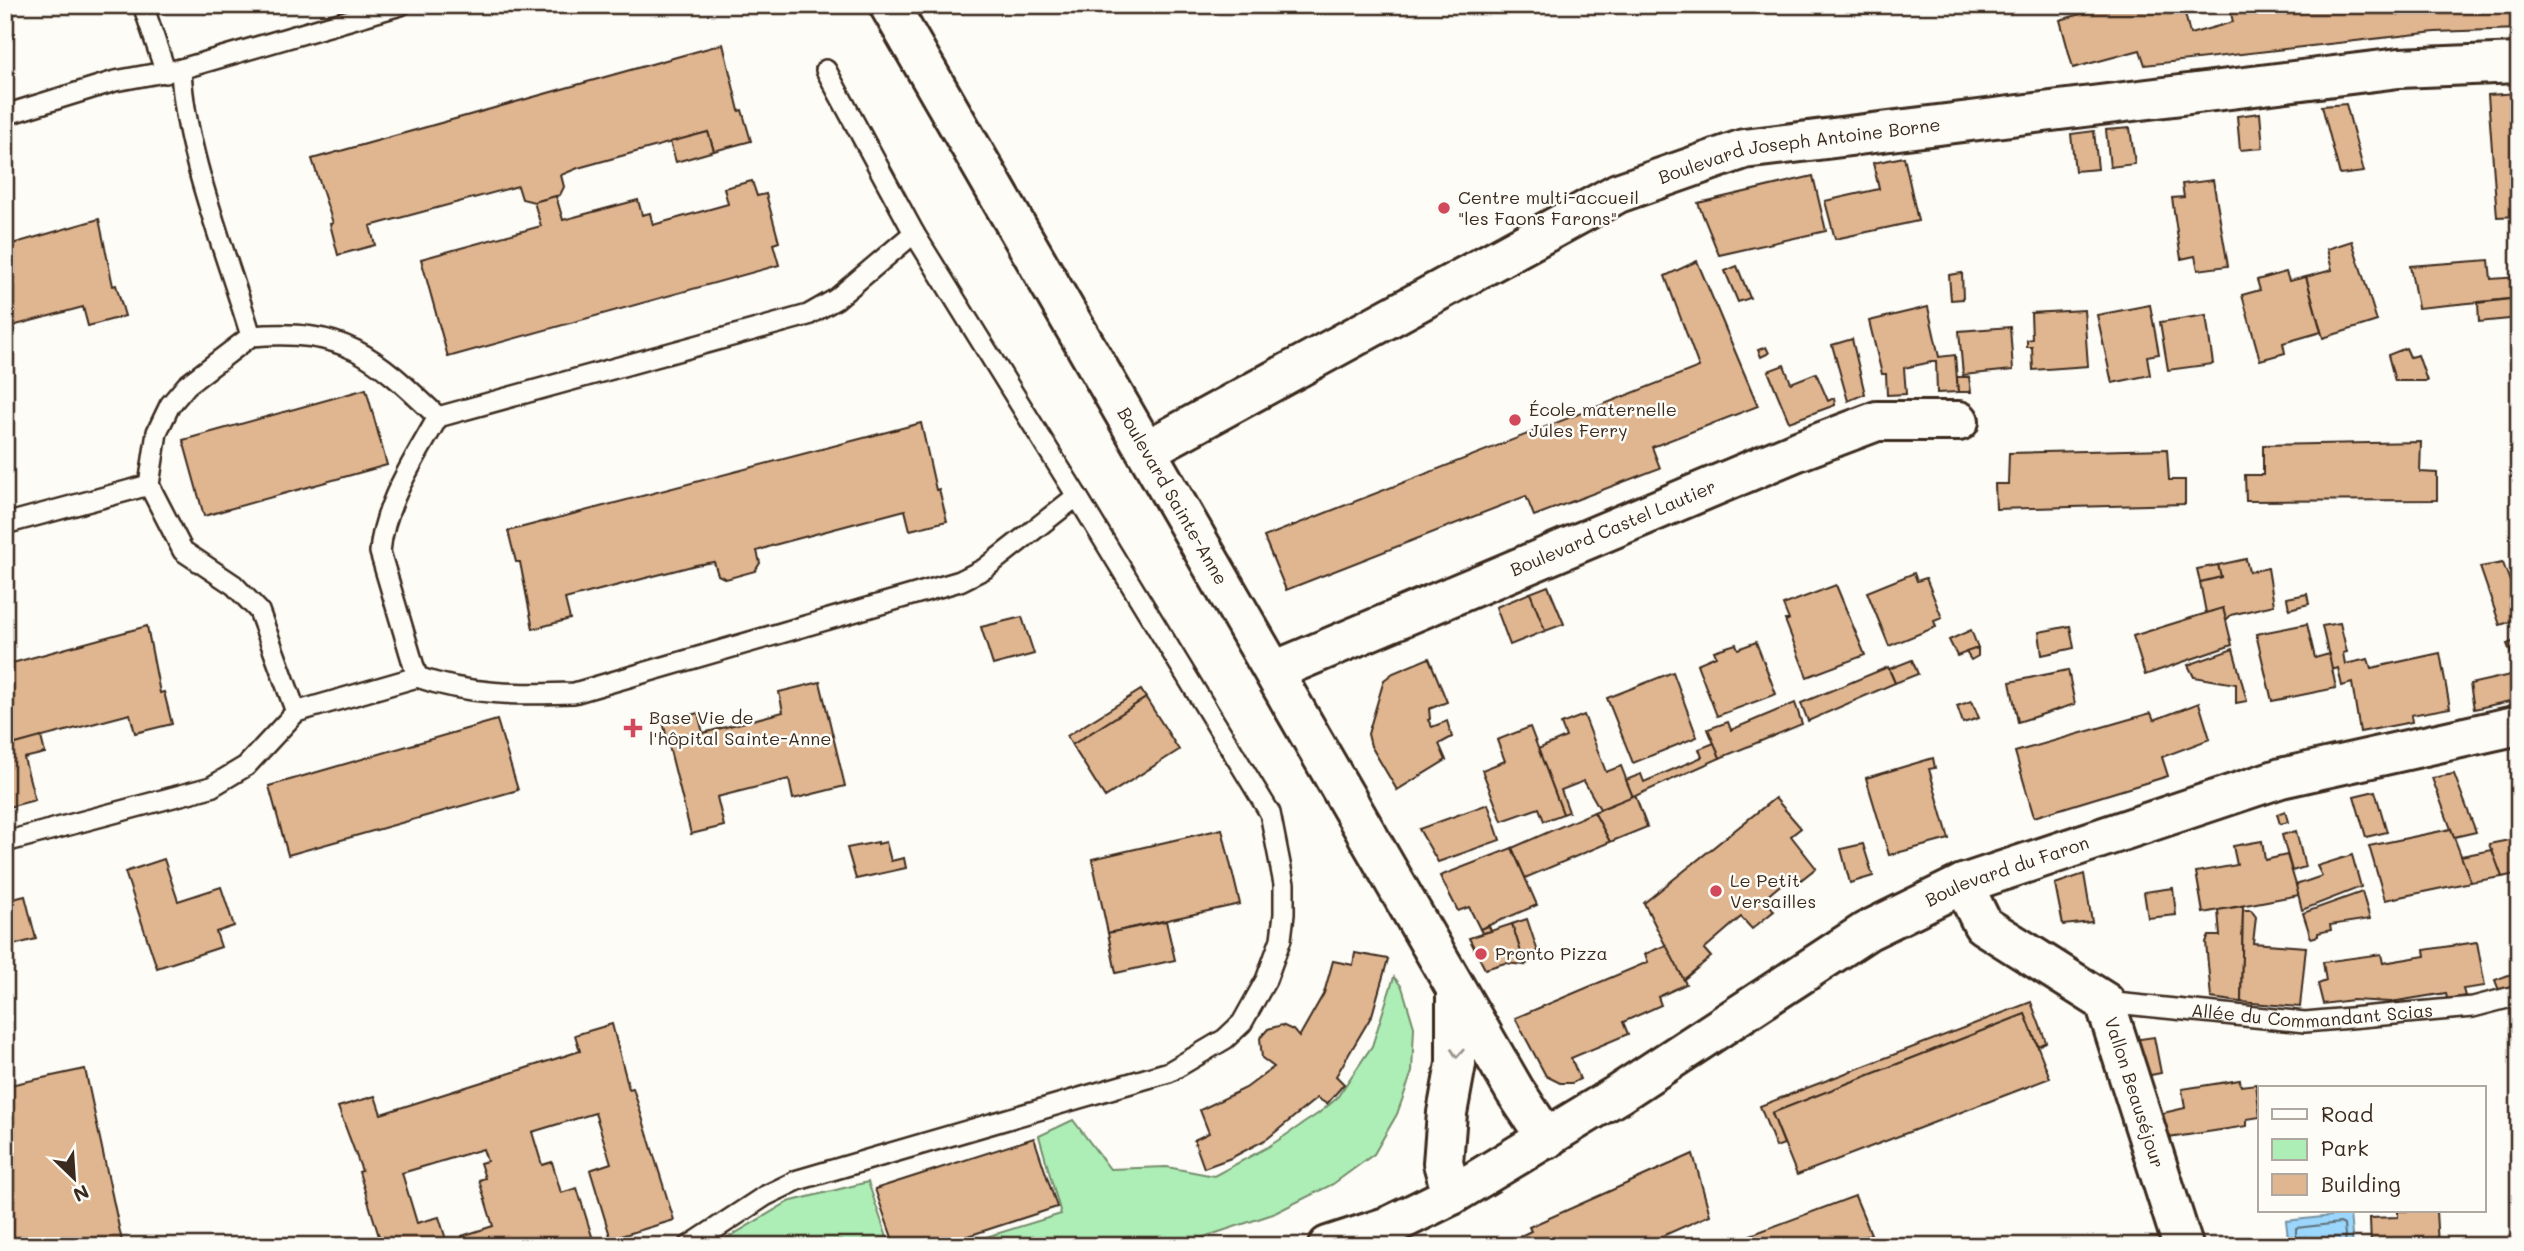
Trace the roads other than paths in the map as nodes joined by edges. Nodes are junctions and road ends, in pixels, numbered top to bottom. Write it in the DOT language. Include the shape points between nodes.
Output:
graph roads {
  1 [pos="144,5"];
  2 [pos="401,5"];
  3 [pos="889,5"];
  4 [pos="2519,63"];
  5 [pos="826,70"];
  6 [pos="174,71"];
  7 [pos="5,116"];
  8 [pos="914,233"];
  9 [pos="251,335"];
  10 [pos="438,417"];
  11 [pos="1959,421"];
  12 [pos="1147,450"];
  13 [pos="149,485"];
  14 [pos="1077,496"];
  15 [pos="5,524"];
  16 [pos="1274,671"];
  17 [pos="417,677"];
  18 [pos="296,712"];
  19 [pos="2519,725"];
  20 [pos="5,842"];
  21 [pos="1963,884"];
  22 [pos="1456,985"];
  23 [pos="2519,995"];
  24 [pos="2105,1002"];
  25 [pos="1547,1139"];
  26 [pos="1452,1195"];
  27 [pos="1390,1236"];
  28 [pos="689,1246"];
  29 [pos="1328,1246"];
  30 [pos="2183,1246"];
  1 -- 6 [label="lane"];
  2 -- 6 [label="lane"];
  3 -- 12 [label="street, Boulevard Sainte-Anne"];
  4 -- 12 [label="street, Boulevard Joseph Antoine Borne" via="2399,68 1744,149 1618,193"];
  5 -- 8 [label="lane"];
  6 -- 7 [label="lane" via="115,81"];
  6 -- 9 [label="lane"];
  8 -- 10 [label="lane" via="836,299 808,315"];
  8 -- 14 [label="lane"];
  9 -- 10 [label="lane" via="301,333 349,347 395,376"];
  9 -- 13 [label="lane" via="187,385 170,405 157,432"];
  10 -- 17 [label="lane" via="398,491 382,532 380,552"];
  11 -- 16 [label="street, Boulevard Castel Lautier" via="1877,421"];
  12 -- 16 [label="street, Boulevard Sainte-Anne"];
  13 -- 15 [label="lane"];
  13 -- 18 [label="lane" via="183,551 234,585 259,611"];
  14 -- 17 [label="lane" via="984,569 960,581 574,693 473,690"];
  14 -- 28 [label="lane" via="1270,813 1284,884 1284,914 1275,959 1254,1005 1226,1039 1169,1072 799,1180 765,1196"];
  16 -- 22 [label="street, Boulevard Sainte-Anne"];
  17 -- 18 [label="lane"];
  18 -- 20 [label="lane" via="246,765 211,787"];
  19 -- 21 [label="street, Boulevard du Faron" via="2281,778"];
  21 -- 24 [label="street, Vallon Beauséjour" via="1983,926"];
  21 -- 25 [label="street, Boulevard du Faron" via="1867,931"];
  22 -- 25 [label="street, Boulevard Sainte-Anne"];
  22 -- 26 [label="street, Boulevard Sainte-Anne, one-way" via="1459,1027 1443,1163"];
  23 -- 24 [label="lane, Allée du Commandant Scias" via="2473,1007 2305,1022"];
  24 -- 30 [label="street, Vallon Beauséjour"];
  25 -- 26 [label="street, Boulevard du Faron"];
  26 -- 27 [label="street, Boulevard du Faron"];
  27 -- 29 [label="street, Boulevard du Faron"];
}
